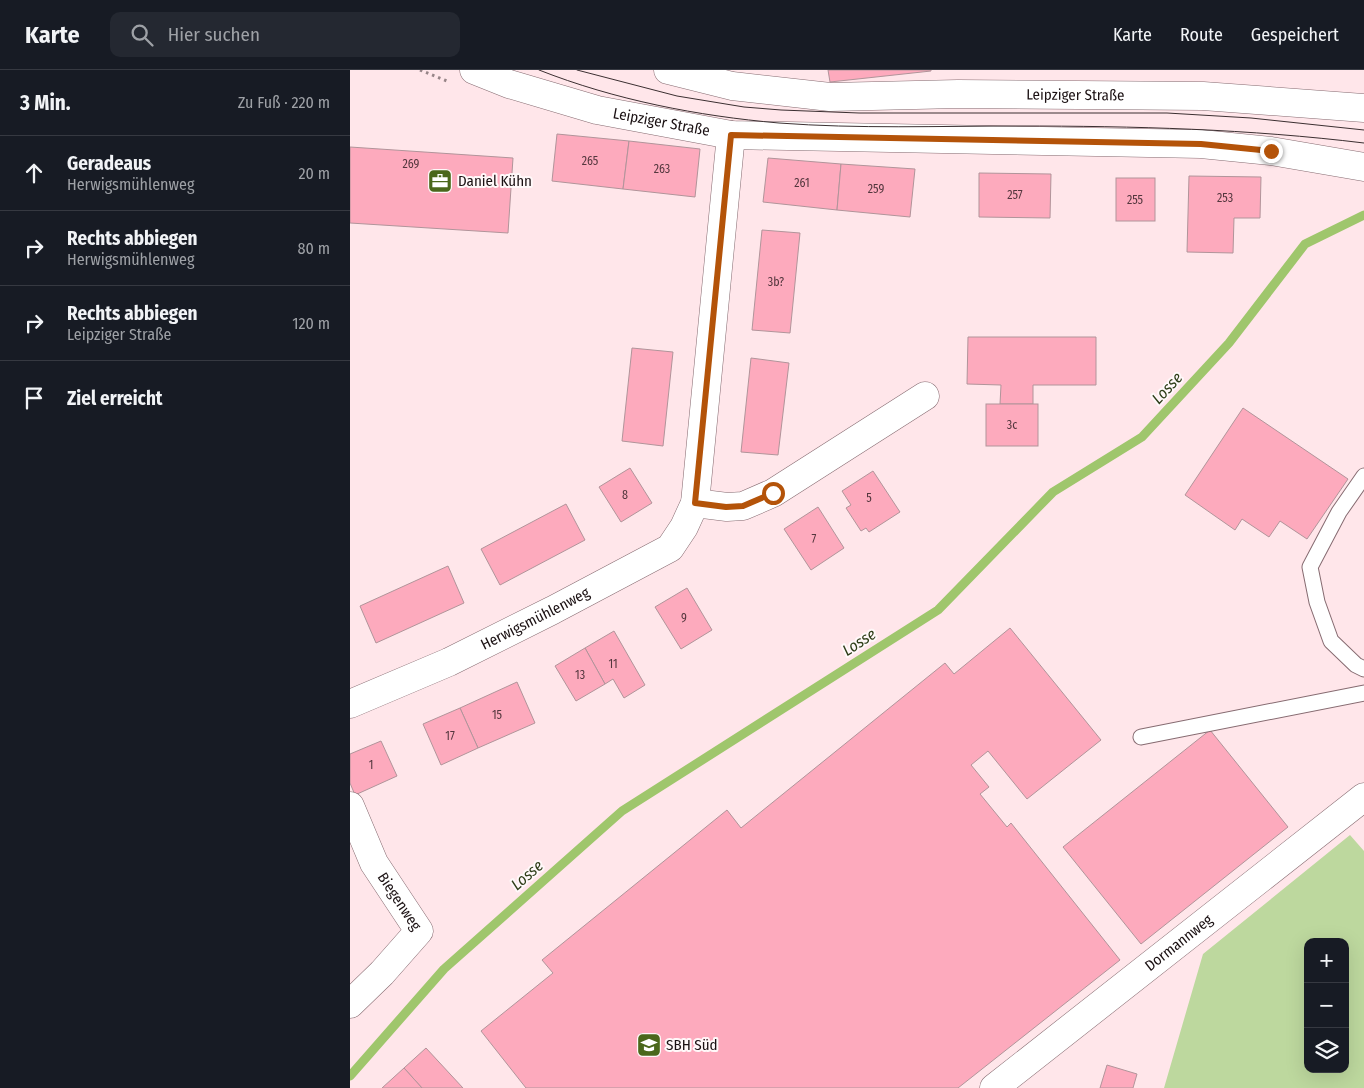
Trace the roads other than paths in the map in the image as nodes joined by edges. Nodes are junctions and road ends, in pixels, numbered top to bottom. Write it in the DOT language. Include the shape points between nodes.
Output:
graph roads {
  1 [pos="474,70"];
  2 [pos="668,70"];
  3 [pos="1364,108"];
  4 [pos="731,135"];
  5 [pos="1364,167"];
  6 [pos="925,396"];
  7 [pos="1364,476"];
  8 [pos="695,503"];
  9 [pos="1364,669"];
  10 [pos="1364,693"];
  11 [pos="350,704"];
  12 [pos="1141,737"];
  13 [pos="1364,797"];
  14 [pos="350,806"];
  15 [pos="350,1004"];
  16 [pos="994,1088"];
  1 -- 4 [label="street, Leipziger Straße" via="597,110"];
  2 -- 3 [label="street, Leipziger Straße" via="732,86 830,98 958,94 1203,96"];
  4 -- 5 [label="street, Leipziger Straße" via="1201,144 1271,151"];
  4 -- 8 [label="street, Herwigsmühlenweg"];
  6 -- 8 [label="street" via="773,493 743,506"];
  7 -- 9 [label="lane" via="1339,512 1310,567 1317,602 1331,641"];
  8 -- 11 [label="street, Herwigsmühlenweg" via="670,548 449,662"];
  10 -- 12 [label="lane"];
  13 -- 16 [label="street, Dormannweg"];
  14 -- 15 [label="street, Biegenweg" via="374,864 420,931"];
}
